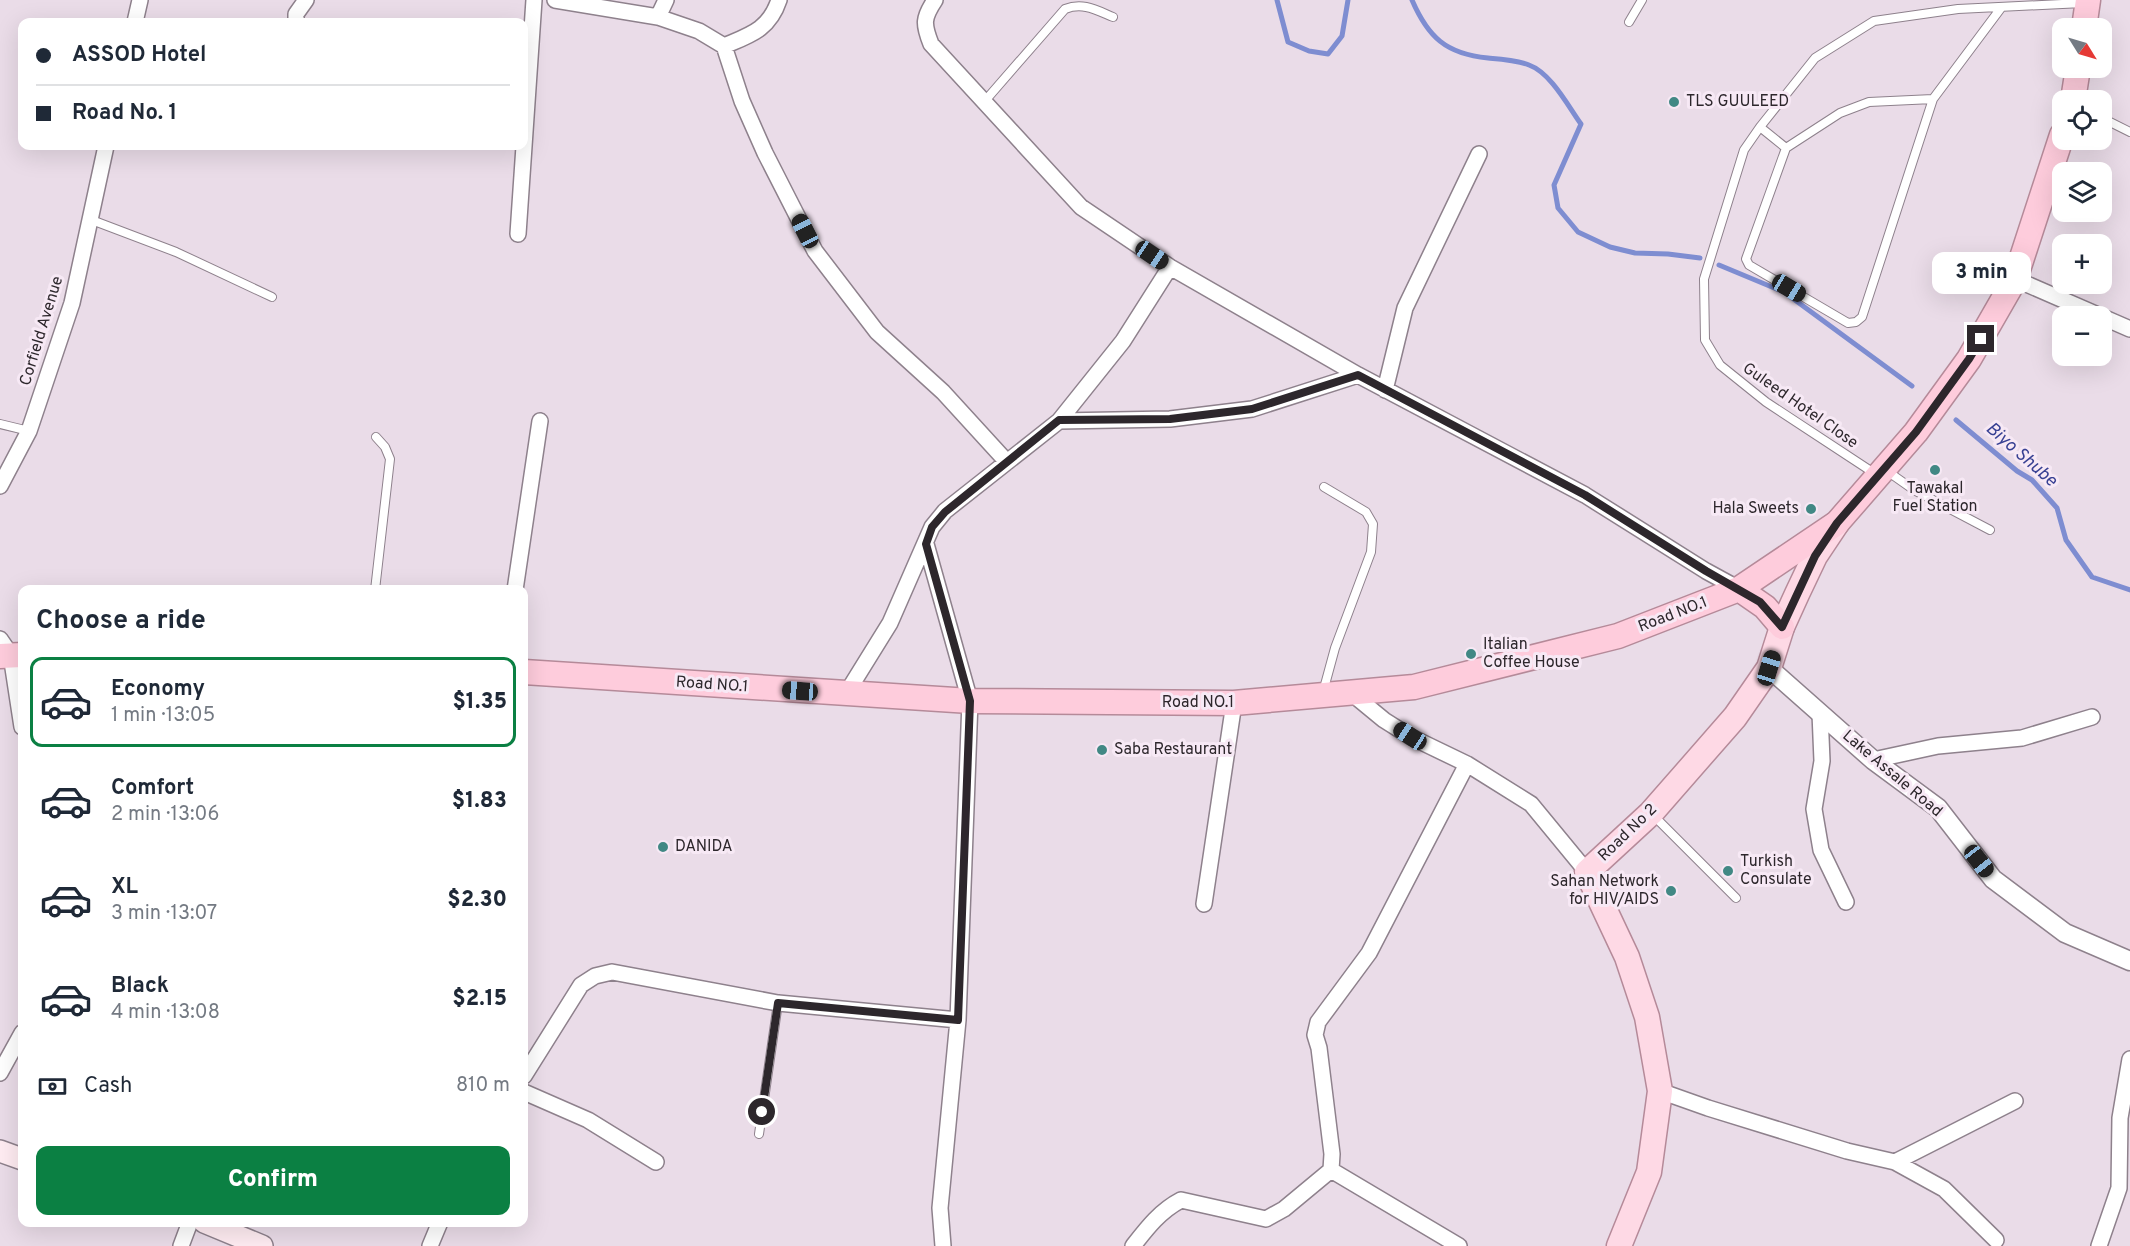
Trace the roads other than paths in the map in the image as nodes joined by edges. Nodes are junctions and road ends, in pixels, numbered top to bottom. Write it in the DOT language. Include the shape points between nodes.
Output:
graph roads {
  1 [pos="140,0"];
  2 [pos="306,0"];
  3 [pos="534,0"];
  4 [pos="555,0"];
  5 [pos="666,0"];
  6 [pos="779,0"];
  7 [pos="935,0"];
  8 [pos="1642,0"];
  9 [pos="2088,2"];
  10 [pos="1958,4"];
  11 [pos="2001,8"];
  12 [pos="658,17"];
  13 [pos="1113,17"];
  14 [pos="136,18"];
  15 [pos="296,18"];
  16 [pos="2086,18"];
  17 [pos="1629,22"];
  18 [pos="724,46"];
  19 [pos="528,88"];
  20 [pos="1933,99"];
  21 [pos="984,102"];
  22 [pos="2112,123"];
  23 [pos="1760,127"];
  24 [pos="2130,132"];
  25 [pos="1786,148"];
  26 [pos="105,150"];
  27 [pos="524,150"];
  28 [pos="2057,150"];
  29 [pos="1479,154"];
  30 [pos="89,219"];
  31 [pos="518,234"];
  32 [pos="1170,267"];
  33 [pos="2016,279"];
  34 [pos="272,297"];
  35 [pos="2130,329"];
  36 [pos="1358,375"];
  37 [pos="1385,390"];
  38 [pos="1059,420"];
  39 [pos="540,421"];
  40 [pos="0,424"];
  41 [pos="29,430"];
  42 [pos="376,437"];
  43 [pos="1007,462"];
  44 [pos="1881,472"];
  45 [pos="0,486"];
  46 [pos="1324,487"];
  47 [pos="1837,523"];
  48 [pos="1990,530"];
  49 [pos="926,544"];
  50 [pos="376,585"];
  51 [pos="516,585"];
  52 [pos="1739,589"];
  53 [pos="1782,627"];
  54 [pos="8,651"];
  55 [pos="1769,668"];
  56 [pos="528,672"];
  57 [pos="1350,693"];
  58 [pos="846,694"];
  59 [pos="1322,695"];
  60 [pos="970,701"];
  61 [pos="1234,704"];
  62 [pos="18,705"];
  63 [pos="1820,713"];
  64 [pos="2092,717"];
  65 [pos="1874,760"];
  66 [pos="1467,764"];
  67 [pos="1651,813"];
  68 [pos="1587,872"];
  69 [pos="1736,898"];
  70 [pos="1846,902"];
  71 [pos="1204,904"];
  72 [pos="2130,961"];
  73 [pos="778,1003"];
  74 [pos="958,1020"];
  75 [pos="18,1040"];
  76 [pos="2130,1059"];
  77 [pos="528,1070"];
  78 [pos="0,1073"];
  79 [pos="1660,1091"];
  80 [pos="528,1094"];
  81 [pos="2015,1101"];
  82 [pos="759,1134"];
  83 [pos="0,1151"];
  84 [pos="18,1158"];
  85 [pos="656,1162"];
  86 [pos="1895,1162"];
  87 [pos="1331,1170"];
  88 [pos="188,1227"];
  89 [pos="219,1227"];
  90 [pos="439,1227"];
  91 [pos="1996,1240"];
  92 [pos="180,1246"];
  93 [pos="262,1246"];
  94 [pos="430,1246"];
  95 [pos="944,1246"];
  96 [pos="1132,1246"];
  97 [pos="1459,1246"];
  98 [pos="1619,1246"];
  99 [pos="2099,1246"];
  1 -- 14 [label="street"];
  2 -- 15 [label="street"];
  3 -- 19 [label="street"];
  4 -- 12 [label="street"];
  5 -- 12 [label="street"];
  6 -- 18 [label="street" via="776,12 760,31"];
  7 -- 21 [label="street" via="925,14 924,28 931,44"];
  8 -- 17 [label="lane"];
  9 -- 11 [label="lane, Guleed Hotel Close"];
  9 -- 16 [label="highway"];
  10 -- 11 [label="lane, Guleed Hotel Close"];
  10 -- 23 [label="lane, Guleed Hotel Close" via="1874,21 1815,58"];
  11 -- 20 [label="lane"];
  12 -- 18 [label="street" via="699,31"];
  13 -- 21 [label="lane" via="1087,6 1065,9"];
  18 -- 43 [label="street" via="765,153 815,251 877,332 942,392"];
  20 -- 25 [label="lane" via="1869,102 1840,113"];
  20 -- 25 [label="lane" via="1863,317 1856,322 1848,323 1749,265 1746,259"];
  21 -- 32 [label="street" via="1081,207"];
  22 -- 24 [label="lane"];
  23 -- 25 [label="lane"];
  23 -- 44 [label="lane, Guleed Hotel Close" via="1744,150 1704,279 1705,340 1720,365 1766,402"];
  26 -- 30 [label="street, Corfield Avenue"];
  27 -- 31 [label="street"];
  28 -- 33 [label="highway, Road NO.1"];
  29 -- 37 [label="street" via="1405,308"];
  30 -- 34 [label="lane" via="187,257"];
  30 -- 41 [label="street, Corfield Avenue" via="72,303"];
  32 -- 36 [label="street"];
  32 -- 38 [label="street" via="1123,341"];
  33 -- 35 [label="street"];
  33 -- 44 [label="highway, Road NO.1" via="1969,359 1916,432"];
  36 -- 37 [label="street"];
  36 -- 38 [label="street" via="1252,409 1170,419"];
  37 -- 52 [label="street" via="1585,495"];
  38 -- 43 [label="street"];
  39 -- 51 [label="street"];
  40 -- 41 [label="lane"];
  41 -- 45 [label="street, Corfield Avenue"];
  42 -- 50 [label="lane" via="390,459"];
  43 -- 49 [label="street" via="945,512 932,527"];
  44 -- 47 [label="highway, Road NO.1"];
  44 -- 48 [label="lane, Guleed Hotel Close"];
  46 -- 59 [label="lane" via="1366,512 1372,524 1371,552"];
  47 -- 52 [label="highway, Road NO.1"];
  47 -- 53 [label="main road, Road No 2" via="1815,556"];
  49 -- 58 [label="street" via="890,623"];
  49 -- 60 [label="street"];
  52 -- 53 [label="highway" via="1760,602"];
  52 -- 57 [label="highway, Road NO.1" via="1618,636 1414,687"];
  53 -- 55 [label="main road, Road No 2"];
  54 -- 62 [label="street"];
  55 -- 63 [label="street, Lake Assale Road"];
  55 -- 67 [label="main road, Road No 2" via="1734,717"];
  56 -- 58 [label="highway, Road NO.1"];
  57 -- 59 [label="highway, Road NO.1"];
  57 -- 66 [label="street" via="1410,736"];
  58 -- 60 [label="highway, Road NO.1"];
  59 -- 61 [label="highway, Road NO.1"];
  60 -- 61 [label="highway, Road NO.1"];
  60 -- 74 [label="street"];
  61 -- 71 [label="street"];
  63 -- 65 [label="street, Lake Assale Road"];
  63 -- 70 [label="street" via="1822,761 1814,809 1821,850"];
  64 -- 65 [label="street" via="2022,738 1938,746"];
  65 -- 72 [label="street, Lake Assale Road" via="1938,808 1993,879 2065,933"];
  66 -- 68 [label="street" via="1531,804"];
  66 -- 87 [label="street" via="1369,953 1318,1022 1315,1035"];
  67 -- 68 [label="main road, Road No 2"];
  67 -- 69 [label="lane"];
  68 -- 79 [label="main road, Road No 2" via="1627,957 1647,1017"];
  73 -- 74 [label="street"];
  73 -- 77 [label="street" via="612,972 594,976 580,985"];
  73 -- 82 [label="lane"];
  74 -- 95 [label="street" via="940,1208"];
  75 -- 78 [label="street"];
  76 -- 99 [label="street" via="2120,1118 2119,1188"];
  79 -- 86 [label="street" via="1847,1151"];
  79 -- 98 [label="main road, Road No 2" via="1649,1172"];
  80 -- 85 [label="street" via="588,1119"];
  81 -- 86 [label="street"];
  83 -- 84 [label="main road"];
  86 -- 91 [label="street" via="1944,1189"];
  87 -- 96 [label="street" via="1266,1219 1181,1200 1157,1217"];
  87 -- 97 [label="street"];
  88 -- 92 [label="street"];
  89 -- 93 [label="main road"];
  90 -- 94 [label="street"];
}
